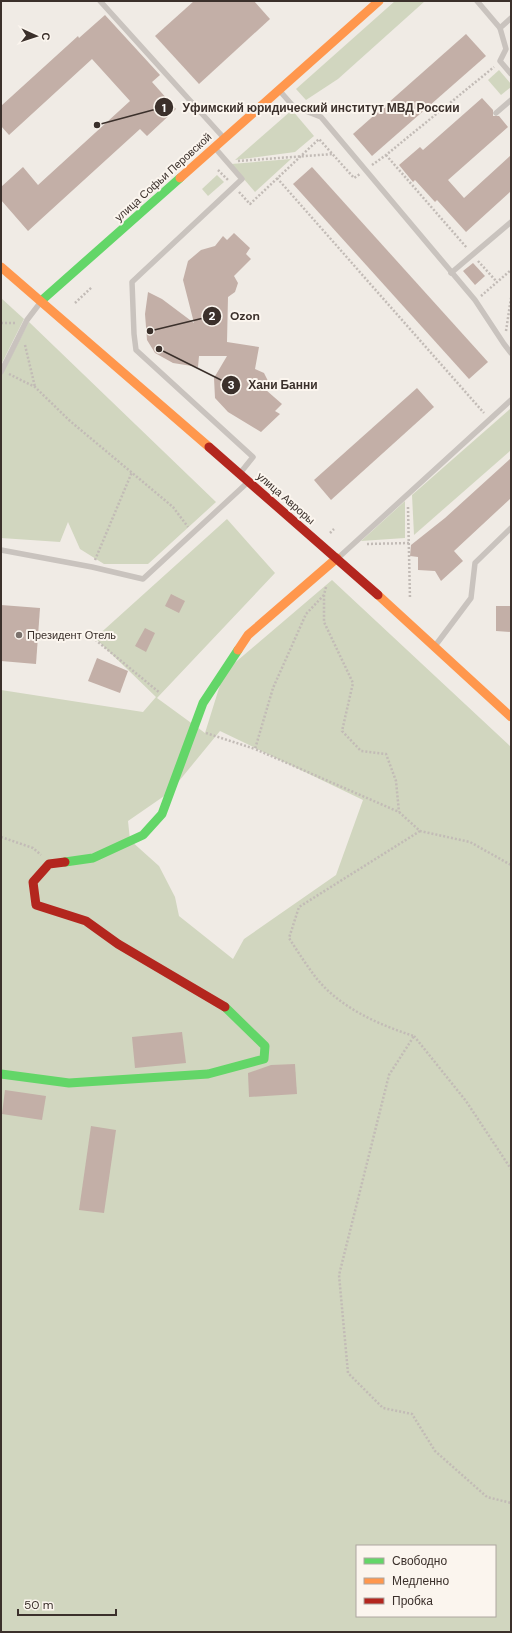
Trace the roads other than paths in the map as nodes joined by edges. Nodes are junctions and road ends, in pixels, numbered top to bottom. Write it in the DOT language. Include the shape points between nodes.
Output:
graph roads {
  1 [pos="100,1"];
  2 [pos="380,1"];
  3 [pos="476,1"];
  4 [pos="511,18"];
  5 [pos="500,28"];
  6 [pos="511,74"];
  7 [pos="279,90"];
  8 [pos="511,100"];
  9 [pos="496,113"];
  10 [pos="224,139"];
  11 [pos="214,148"];
  12 [pos="511,222"];
  13 [pos="1,266"];
  14 [pos="451,273"];
  15 [pos="42,301"];
  16 [pos="511,353"];
  17 [pos="1,371"];
  18 [pos="511,400"];
  19 [pos="240,473"];
  20 [pos="249,481"];
  21 [pos="511,528"];
  22 [pos="1,550"];
  23 [pos="337,558"];
  24 [pos="434,648"];
  25 [pos="511,717"];
  26 [pos="1,1074"];
  1 -- 10 [label="lane"];
  2 -- 7 [label="street, улица Софьи Перовской"];
  3 -- 5 [label="lane"];
  4 -- 5 [label="lane"];
  5 -- 6 [label="lane" via="506,49 500,61"];
  7 -- 10 [label="street, улица Софьи Перовской"];
  7 -- 14 [label="lane" via="293,106 321,117"];
  8 -- 9 [label="lane"];
  10 -- 11 [label="street, улица Софьи Перовской"];
  11 -- 15 [label="street, улица Софьи Перовской"];
  11 -- 19 [label="lane" via="242,179 132,282 134,334 136,350 253,457"];
  12 -- 14 [label="lane"];
  13 -- 15 [label="street, улица Авроры"];
  14 -- 16 [label="lane" via="475,300"];
  15 -- 17 [label="lane, улица Софьи Перовской" via="21,332"];
  15 -- 19 [label="street, улица Авроры"];
  18 -- 23 [label="lane"];
  19 -- 20 [label="street, улица Авроры"];
  20 -- 22 [label="lane" via="143,580 92,567"];
  20 -- 23 [label="street, улица Авроры"];
  21 -- 24 [label="lane" via="475,563 471,598"];
  23 -- 24 [label="street, улица Авроры"];
  23 -- 26 [label="street" via="248,635 203,703 162,814 143,834 93,858 50,864 33,882 36,905 86,921 118,944 224,1006 265,1046 264,1059 208,1074 69,1083"];
  24 -- 25 [label="street, улица Авроры" via="505,708"];
}
